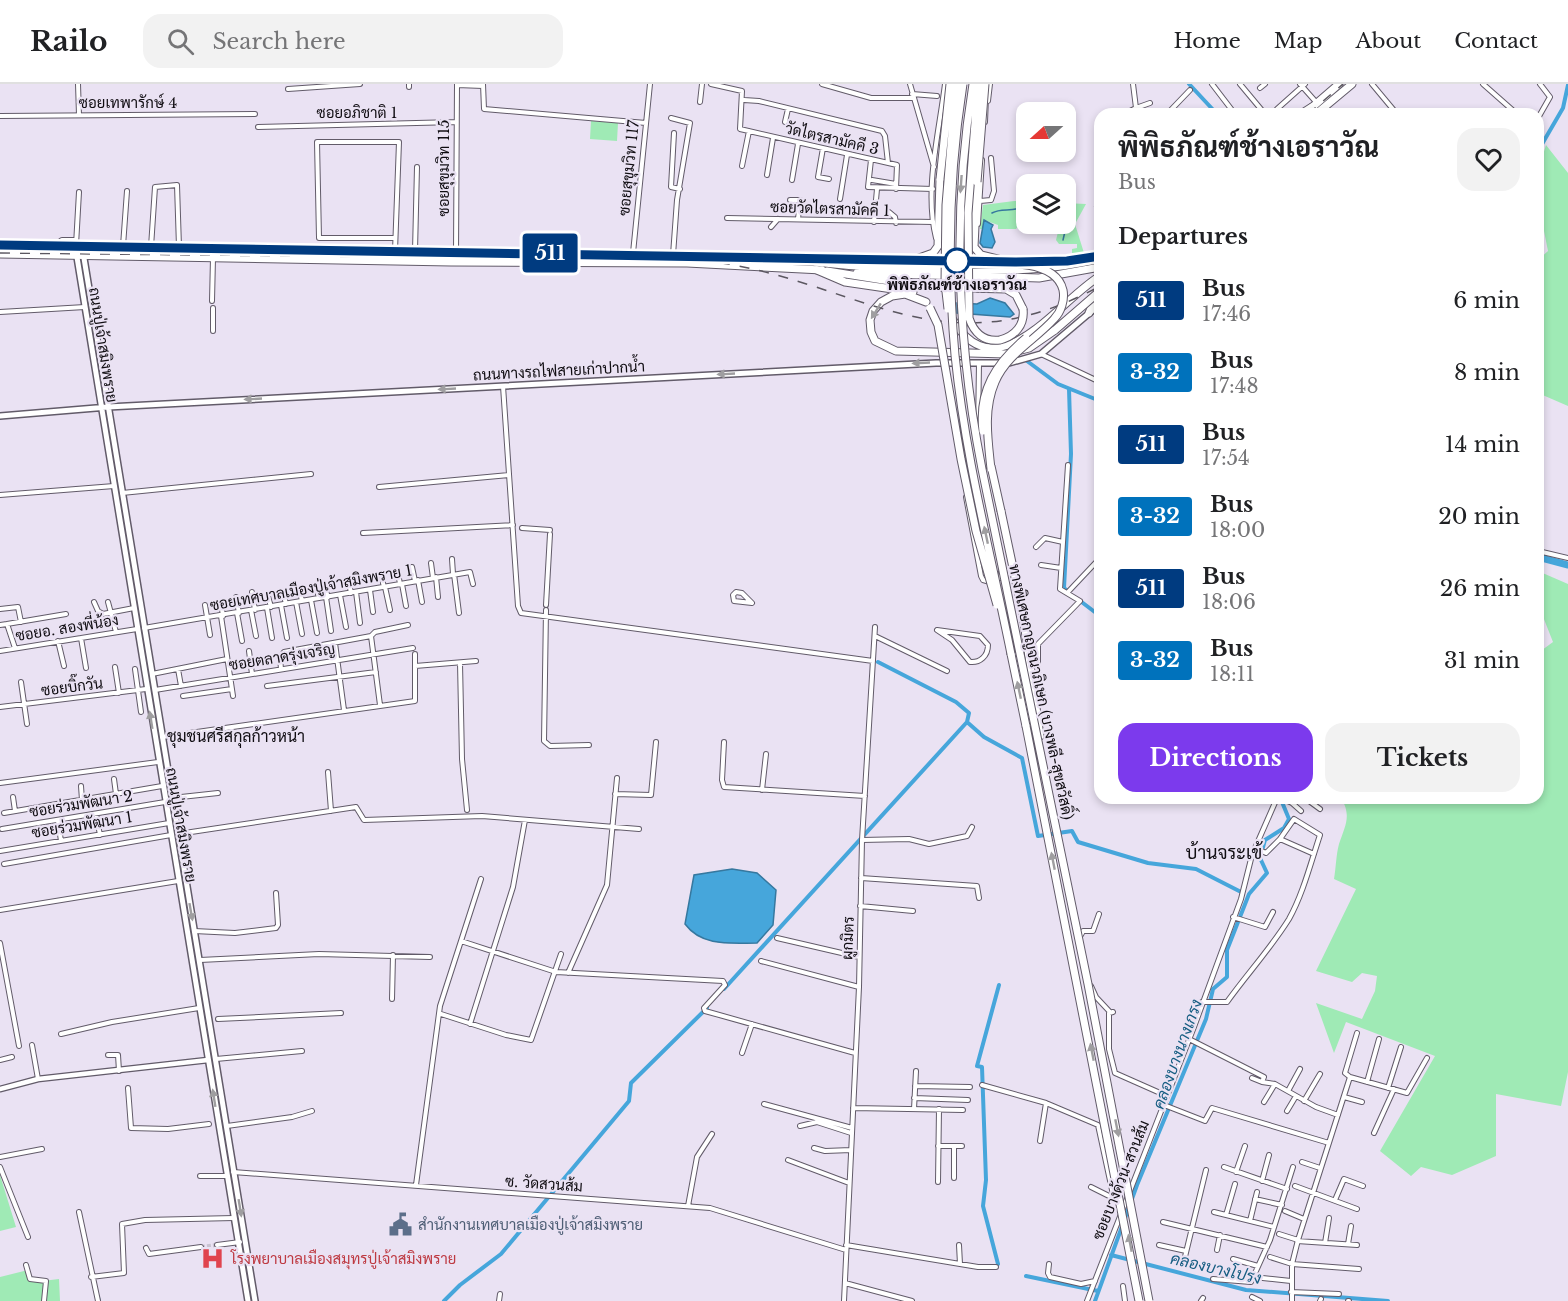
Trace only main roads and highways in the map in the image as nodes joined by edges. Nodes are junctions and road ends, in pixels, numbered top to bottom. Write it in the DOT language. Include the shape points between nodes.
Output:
graph roads {
  1 [pos="951,84"];
  2 [pos="956,84"];
  3 [pos="963,84"];
  4 [pos="973,84"];
  5 [pos="982,84"];
  6 [pos="1339,84"];
  7 [pos="1352,84"];
  8 [pos="1328,93"];
  9 [pos="1334,99"];
  10 [pos="1315,107"];
  11 [pos="953,126"];
  12 [pos="973,242"];
  13 [pos="77,244"];
  14 [pos="0,245"];
  15 [pos="347,250"];
  16 [pos="0,254"];
  17 [pos="80,254"];
  18 [pos="1094,258"];
  19 [pos="792,259"];
  20 [pos="1094,259"];
  21 [pos="348,260"];
  22 [pos="718,260"];
  23 [pos="847,260"];
  24 [pos="911,260"];
  25 [pos="1015,262"];
  26 [pos="1094,268"];
  27 [pos="817,270"];
  28 [pos="827,271"];
  29 [pos="1094,281"];
  30 [pos="1094,296"];
  31 [pos="1094,301"];
  32 [pos="928,305"];
  33 [pos="1094,309"];
  34 [pos="1089,314"];
  35 [pos="1026,338"];
  36 [pos="105,407"];
  37 [pos="0,416"];
  38 [pos="992,469"];
  39 [pos="126,542"];
  40 [pos="140,628"];
  41 [pos="1011,654"];
  42 [pos="1042,762"];
  43 [pos="173,830"];
  44 [pos="187,889"];
  45 [pos="180,890"];
  46 [pos="200,960"];
  47 [pos="192,961"];
  48 [pos="216,1059"];
  49 [pos="208,1060"];
  50 [pos="248,1301"];
  51 [pos="255,1301"];
  52 [pos="1139,1301"];
  53 [pos="1149,1301"];
  1 -- 24 [label="highway, bridge" via="940,179 938,246 930,255"];
  2 -- 35 [label="highway, bridge" via="946,196 948,309 961,332 980,344 1000,348"];
  41 -- 3 [label="highway, ทางพิเศษกาญจนาภิเษก (บางพลี-สุขสวัสดิ์), one-way, bridge" via="968,446 955,355 951,213"];
  4 -- 42 [label="highway, ทางพิเศษกาญจนาภิเษก (บางพลี-สุขสวัสดิ์), one-way, bridge" via="959,213 964,356 982,470"];
  5 -- 12 [label="highway, bridge"];
  5 -- 28 [label="highway, bridge" via="968,213 969,318 982,336 1000,340 1017,331 1024,317 1023,309 1016,295 1006,289 927,287"];
  6 -- 8 [label="highway"];
  7 -- 9 [label="highway"];
  8 -- 9 [label="highway"];
  8 -- 10 [label="highway"];
  9 -- 10 [label="highway"];
  11 -- 12 [label="highway" via="947,243 958,247"];
  12 -- 25 [label="highway" via="981,255"];
  13 -- 14 [label="highway"];
  13 -- 15 [label="highway"];
  13 -- 17 [label="main road, ถนนปู่เจ้าสมิงพราย"];
  15 -- 21 [label="highway"];
  15 -- 22 [label="highway" via="673,255"];
  16 -- 17 [label="highway"];
  17 -- 21 [label="highway"];
  17 -- 36 [label="main road, ถนนปู่เจ้าสมิงพราย"];
  17 -- 36 [label="main road, ถนนปู่เจ้าสมิงพราย" via="85,307"];
  18 -- 25 [label="highway"];
  19 -- 20 [label="highway" via="893,268 1020,271 1064,267"];
  19 -- 22 [label="highway"];
  19 -- 23 [label="highway"];
  21 -- 22 [label="highway"];
  22 -- 27 [label="highway"];
  23 -- 24 [label="highway"];
  23 -- 38 [label="highway, bridge" via="1034,265 1053,274 1063,290 1057,317 1014,354 995,381 987,420"];
  24 -- 25 [label="highway"];
  26 -- 28 [label="highway" via="1039,278"];
  27 -- 28 [label="highway"];
  27 -- 32 [label="highway" via="845,282 909,291"];
  29 -- 35 [label="highway"];
  32 -- 30 [label="highway, one-way, bridge" via="905,294 881,302 870,320 876,341 896,351 1005,354 1029,348"];
  31 -- 34 [label="highway"];
  32 -- 41 [label="highway, bridge" via="938,325 976,531"];
  33 -- 34 [label="highway"];
  34 -- 36 [label="main road, ถนนทางรถไฟสายเก่าปากน้ำ, one-way" via="1041,354 1009,363 943,363"];
  35 -- 38 [label="highway, bridge" via="995,371 984,397 983,428"];
  36 -- 37 [label="main road, ถนนทางรถไฟสายเก่าปากน้ำ"];
  36 -- 39 [label="main road, ถนนปู่เจ้าสมิงพราย" via="114,486"];
  36 -- 39 [label="main road, ถนนปู่เจ้าสมิงพราย" via="122,493"];
  38 -- 42 [label="highway, bridge" via="1023,615"];
  39 -- 40 [label="main road, ถนนปู่เจ้าสมิงพราย"];
  39 -- 40 [label="main road, ถนนปู่เจ้าสมิงพราย"];
  43 -- 40 [label="main road, ถนนปู่เจ้าสมิงพราย, one-way" via="154,738"];
  40 -- 43 [label="main road, ถนนปู่เจ้าสมิงพราย" via="172,798"];
  52 -- 41 [label="highway, ทางพิเศษกาญจนาภิเษก (บางพลี-สุขสวัสดิ์), one-way, bridge"];
  42 -- 53 [label="highway, ทางพิเศษกาญจนาภิเษก (บางพลี-สุขสวัสดิ์), one-way, bridge"];
  43 -- 44 [label="main road, ถนนปู่เจ้าสมิงพราย"];
  43 -- 45 [label="main road, ถนนปู่เจ้าสมิงพราย"];
  44 -- 45 [label="main road"];
  44 -- 46 [label="main road, ถนนปู่เจ้าสมิงพราย, one-way"];
  45 -- 47 [label="main road, ถนนปู่เจ้าสมิงพราย"];
  46 -- 47 [label="main road"];
  46 -- 48 [label="main road, ถนนปู่เจ้าสมิงพราย" via="213,1019"];
  47 -- 49 [label="main road, ถนนปู่เจ้าสมิงพราย"];
  48 -- 49 [label="main road"];
  48 -- 51 [label="main road, ถนนปู่เจ้าสมิงพราย, one-way"];
  50 -- 49 [label="main road, ถนนปู่เจ้าสมิงพราย, one-way" via="214,1124"];
}
